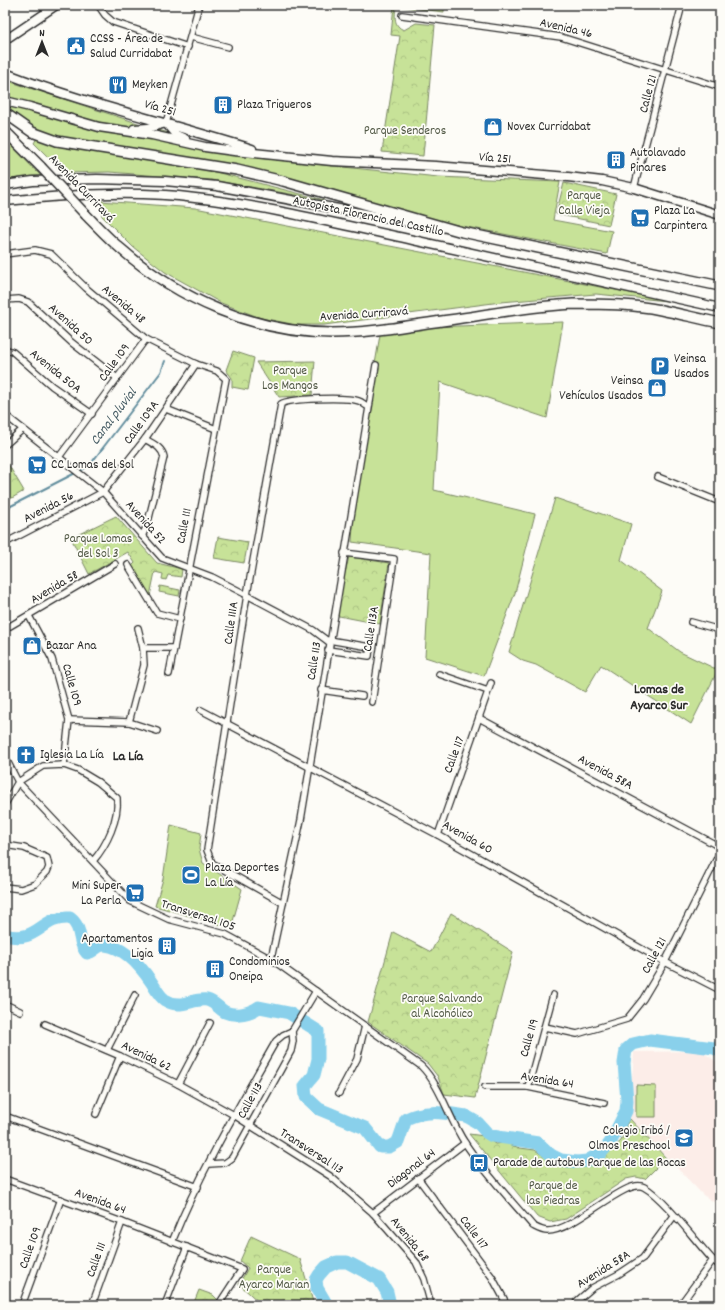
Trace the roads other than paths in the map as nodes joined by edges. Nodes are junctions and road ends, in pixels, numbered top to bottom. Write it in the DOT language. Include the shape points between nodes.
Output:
graph roads {
  1 [pos="58,5"];
  2 [pos="98,5"];
  3 [pos="199,5"];
  4 [pos="682,5"];
  5 [pos="402,15"];
  6 [pos="191,37"];
  7 [pos="5,40"];
  8 [pos="188,47"];
  9 [pos="228,47"];
  10 [pos="667,70"];
  11 [pos="5,73"];
  12 [pos="720,87"];
  13 [pos="5,101"];
  14 [pos="7,115"];
  15 [pos="166,123"];
  16 [pos="114,130"];
  17 [pos="5,131"];
  18 [pos="205,147"];
  19 [pos="264,153"];
  20 [pos="5,185"];
  21 [pos="634,188"];
  22 [pos="5,201"];
  23 [pos="720,215"];
  24 [pos="462,232"];
  25 [pos="5,254"];
  26 [pos="720,286"];
  27 [pos="5,300"];
  28 [pos="720,308"];
  29 [pos="720,323"];
  30 [pos="146,339"];
  31 [pos="5,349"];
  32 [pos="196,364"];
  33 [pos="376,365"];
  34 [pos="117,378"];
  35 [pos="227,383"];
  36 [pos="368,406"];
  37 [pos="166,409"];
  38 [pos="92,414"];
  39 [pos="5,415"];
  40 [pos="23,429"];
  41 [pos="216,429"];
  42 [pos="145,439"];
  43 [pos="5,445"];
  44 [pos="59,457"];
  45 [pos="658,477"];
  46 [pos="103,492"];
  47 [pos="720,502"];
  48 [pos="142,536"];
  49 [pos="5,543"];
  50 [pos="344,553"];
  51 [pos="115,564"];
  52 [pos="128,565"];
  53 [pos="188,569"];
  54 [pos="247,595"];
  55 [pos="29,616"];
  56 [pos="180,620"];
  57 [pos="691,622"];
  58 [pos="138,628"];
  59 [pos="5,629"];
  60 [pos="720,630"];
  61 [pos="329,641"];
  62 [pos="143,648"];
  63 [pos="174,648"];
  64 [pos="328,650"];
  65 [pos="169,674"];
  66 [pos="439,674"];
  67 [pos="491,683"];
  68 [pos="321,690"];
  69 [pos="488,691"];
  70 [pos="362,696"];
  71 [pos="372,702"];
  72 [pos="201,710"];
  73 [pos="480,718"];
  74 [pos="69,720"];
  75 [pos="129,722"];
  76 [pos="228,725"];
  77 [pos="158,731"];
  78 [pos="5,757"];
  79 [pos="64,765"];
  80 [pos="308,768"];
  81 [pos="18,782"];
  82 [pos="5,804"];
  83 [pos="438,835"];
  84 [pos="5,845"];
  85 [pos="720,847"];
  86 [pos="720,852"];
  87 [pos="93,861"];
  88 [pos="5,887"];
  89 [pos="284,903"];
  90 [pos="271,959"];
  91 [pos="665,962"];
  92 [pos="720,990"];
  93 [pos="316,991"];
  94 [pos="135,995"];
  95 [pos="553,995"];
  96 [pos="5,1004"];
  97 [pos="20,1011"];
  98 [pos="210,1023"];
  99 [pos="45,1024"];
  100 [pos="365,1026"];
  101 [pos="545,1027"];
  102 [pos="293,1028"];
  103 [pos="107,1050"];
  104 [pos="120,1056"];
  105 [pos="178,1084"];
  106 [pos="485,1087"];
  107 [pos="528,1087"];
  108 [pos="340,1093"];
  109 [pos="604,1103"];
  110 [pos="96,1114"];
  111 [pos="234,1115"];
  112 [pos="5,1116"];
  113 [pos="250,1125"];
  114 [pos="465,1144"];
  115 [pos="209,1164"];
  116 [pos="418,1178"];
  117 [pos="5,1179"];
  118 [pos="198,1187"];
  119 [pos="61,1200"];
  120 [pos="373,1213"];
  121 [pos="674,1216"];
  122 [pos="122,1222"];
  123 [pos="172,1242"];
  124 [pos="187,1248"];
  125 [pos="713,1260"];
  126 [pos="720,1266"];
  127 [pos="221,1301"];
  128 [pos="22,1305"];
  129 [pos="92,1305"];
  130 [pos="165,1305"];
  131 [pos="431,1305"];
  132 [pos="505,1305"];
  133 [pos="575,1305"];
  134 [pos="680,1305"];
  1 -- 7 [label="street"];
  2 -- 8 [label="street" via="113,22"];
  3 -- 6 [label="street"];
  4 -- 10 [label="street, Calle 121"];
  5 -- 10 [label="street, Avenida 46" via="561,37"];
  6 -- 8 [label="street"];
  6 -- 9 [label="street"];
  8 -- 15 [label="street"];
  10 -- 12 [label="street, Avenida 46"];
  10 -- 21 [label="street, Calle 121"];
  11 -- 15 [label="main road, Vía 251" via="89,102"];
  13 -- 16 [label="main road, Vía 251"];
  14 -- 24 [label="highway, Avenida Curriravá" via="32,132 57,141 237,170 283,180"];
  15 -- 16 [label="main road" via="148,128"];
  15 -- 18 [label="main road" via="176,135"];
  15 -- 19 [label="main road, Vía 251"];
  16 -- 18 [label="main road, Vía 251" via="152,135"];
  17 -- 29 [label="highway, Avenida Curriravá, bridge" via="120,249 158,277 205,304 253,322 291,331 332,333 572,304 625,305"];
  18 -- 19 [label="main road, Vía 251"];
  19 -- 21 [label="main road, Vía 251" via="332,161 436,166 568,177"];
  20 -- 24 [label="main road, Autopista Florencio del Castillo" via="33,181 97,179 217,186"];
  21 -- 23 [label="main road, Vía 251"];
  22 -- 28 [label="main road, Autopista Florencio del Castillo" via="150,195 194,197 567,272"];
  24 -- 26 [label="highway, Autopista Florencio del Castillo"];
  25 -- 30 [label="street, Avenida 48" via="35,250 51,254 91,293"];
  27 -- 34 [label="street, Avenida 50" via="19,298 28,302 71,342"];
  30 -- 32 [label="street, Avenida 48"];
  30 -- 34 [label="street, Calle 109"];
  31 -- 38 [label="street, Avenida 50A" via="13,352 52,386"];
  32 -- 35 [label="street, Avenida 48" via="223,374"];
  32 -- 37 [label="street, Calle 109A"];
  33 -- 36 [label="street, Calle 113"];
  34 -- 38 [label="street, Calle 109"];
  35 -- 41 [label="street, Calle 111"];
  36 -- 50 [label="street, Calle 113"];
  36 -- 54 [label="street, Calle 111A" via="348,399 294,399 281,404"];
  37 -- 41 [label="street"];
  37 -- 42 [label="street, Calle 109A"];
  38 -- 44 [label="street, Calle 109"];
  39 -- 40 [label="street, Avenida 52"];
  40 -- 43 [label="street"];
  40 -- 44 [label="street, Avenida 52"];
  41 -- 53 [label="street, Calle 111"];
  42 -- 46 [label="street, Calle 109A"];
  42 -- 48 [label="street" via="159,447 164,457 147,526"];
  44 -- 46 [label="street, Avenida 52"];
  45 -- 47 [label="street"];
  46 -- 48 [label="street, Avenida 52"];
  46 -- 49 [label="street, Avenida 56"];
  48 -- 53 [label="street, Avenida 52" via="162,558"];
  50 -- 61 [label="street, Calle 113"];
  50 -- 71 [label="street, Calle 113A" via="394,559"];
  51 -- 55 [label="street, Avenida 58"];
  52 -- 56 [label="street" via="156,613"];
  53 -- 54 [label="street, Avenida 52" via="212,577"];
  53 -- 56 [label="street, Calle 111"];
  54 -- 61 [label="street, Avenida 52"];
  54 -- 76 [label="street, Calle 111A"];
  55 -- 59 [label="street, Avenida 58"];
  55 -- 74 [label="street, Calle 109" via="52,659"];
  56 -- 63 [label="street, Calle 111"];
  57 -- 60 [label="street"];
  58 -- 62 [label="street"];
  61 -- 64 [label="street, Calle 113"];
  61 -- 64 [label="street" via="370,647 369,656"];
  62 -- 63 [label="street"];
  62 -- 75 [label="street" via="144,665"];
  63 -- 65 [label="street, Calle 111"];
  64 -- 68 [label="street, Calle 113"];
  66 -- 69 [label="street"];
  67 -- 69 [label="street, Calle 117"];
  68 -- 70 [label="street"];
  68 -- 80 [label="street, Calle 113"];
  69 -- 73 [label="street, Calle 117"];
  72 -- 76 [label="street, Avenida 60"];
  73 -- 83 [label="street, Calle 117"];
  73 -- 85 [label="street, Avenida 58A"];
  74 -- 75 [label="street"];
  74 -- 79 [label="street, Calle 109"];
  75 -- 77 [label="street"];
  76 -- 80 [label="street, Avenida 60"];
  76 -- 89 [label="street, Calle 111A" via="207,850 212,864"];
  78 -- 81 [label="street, Transversal 105"];
  79 -- 81 [label="street" via="43,766"];
  79 -- 87 [label="street" via="98,782 117,798 118,805 111,830 102,850"];
  80 -- 83 [label="street, Avenida 60"];
  80 -- 89 [label="street, Calle 113" via="301,820"];
  81 -- 82 [label="street"];
  81 -- 87 [label="street, Transversal 105"];
  83 -- 91 [label="street, Avenida 60"];
  84 -- 88 [label="street" via="24,848 47,858 49,867 35,884 21,889"];
  86 -- 91 [label="street, Calle 121"];
  87 -- 90 [label="street, Transversal 105" via="137,906 175,922 225,934"];
  89 -- 90 [label="street, Calle 113"];
  90 -- 93 [label="street, Transversal 105"];
  91 -- 92 [label="street, Avenida 60"];
  91 -- 101 [label="street, Calle 121" via="643,999 627,1019 577,1034"];
  93 -- 100 [label="street, Transversal 105"];
  93 -- 102 [label="street, Calle 113"];
  94 -- 103 [label="street"];
  95 -- 101 [label="street, Calle 119"];
  96 -- 97 [label="street"];
  98 -- 105 [label="street"];
  99 -- 103 [label="street, Avenida 62"];
  100 -- 108 [label="street" via="357,1058"];
  100 -- 114 [label="street, Transversal 105" via="421,1066 432,1078"];
  101 -- 107 [label="street, Calle 119"];
  102 -- 111 [label="street, Calle 113" via="276,1041"];
  102 -- 113 [label="street, Calle 113" via="291,1051"];
  103 -- 104 [label="street, Avenida 62"];
  104 -- 105 [label="street, Avenida 62"];
  104 -- 110 [label="street"];
  105 -- 111 [label="street, Avenida 62"];
  106 -- 107 [label="street, Avenida 64"];
  107 -- 109 [label="street, Avenida 64"];
  111 -- 113 [label="street, Transversal 113"];
  111 -- 115 [label="street, Calle 113"];
  112 -- 118 [label="street"];
  113 -- 115 [label="street, Calle 113" via="232,1158 226,1163"];
  113 -- 120 [label="street, Transversal 113" via="330,1176"];
  114 -- 116 [label="street, Diagonal 64"];
  114 -- 121 [label="street, Transversal 105" via="533,1226 540,1230 562,1228 634,1185 643,1186"];
  115 -- 118 [label="street, Calle 113"];
  116 -- 120 [label="street, Diagonal 64"];
  116 -- 132 [label="street, Calle 117" via="492,1276"];
  117 -- 119 [label="street, Avenida 64"];
  118 -- 123 [label="street, Calle 113"];
  119 -- 122 [label="street, Avenida 64"];
  119 -- 128 [label="street, Calle 109"];
  120 -- 131 [label="street, Avenida 68" via="416,1262"];
  121 -- 125 [label="street"];
  121 -- 133 [label="street, Avenida 58A" via="643,1258 592,1288"];
  122 -- 123 [label="street, Avenida 64"];
  122 -- 129 [label="street, Calle 111"];
  123 -- 124 [label="street, Avenida 64"];
  124 -- 127 [label="street, Avenida 64" via="242,1269"];
  124 -- 130 [label="street"];
  125 -- 126 [label="street"];
  125 -- 134 [label="street"];
}
